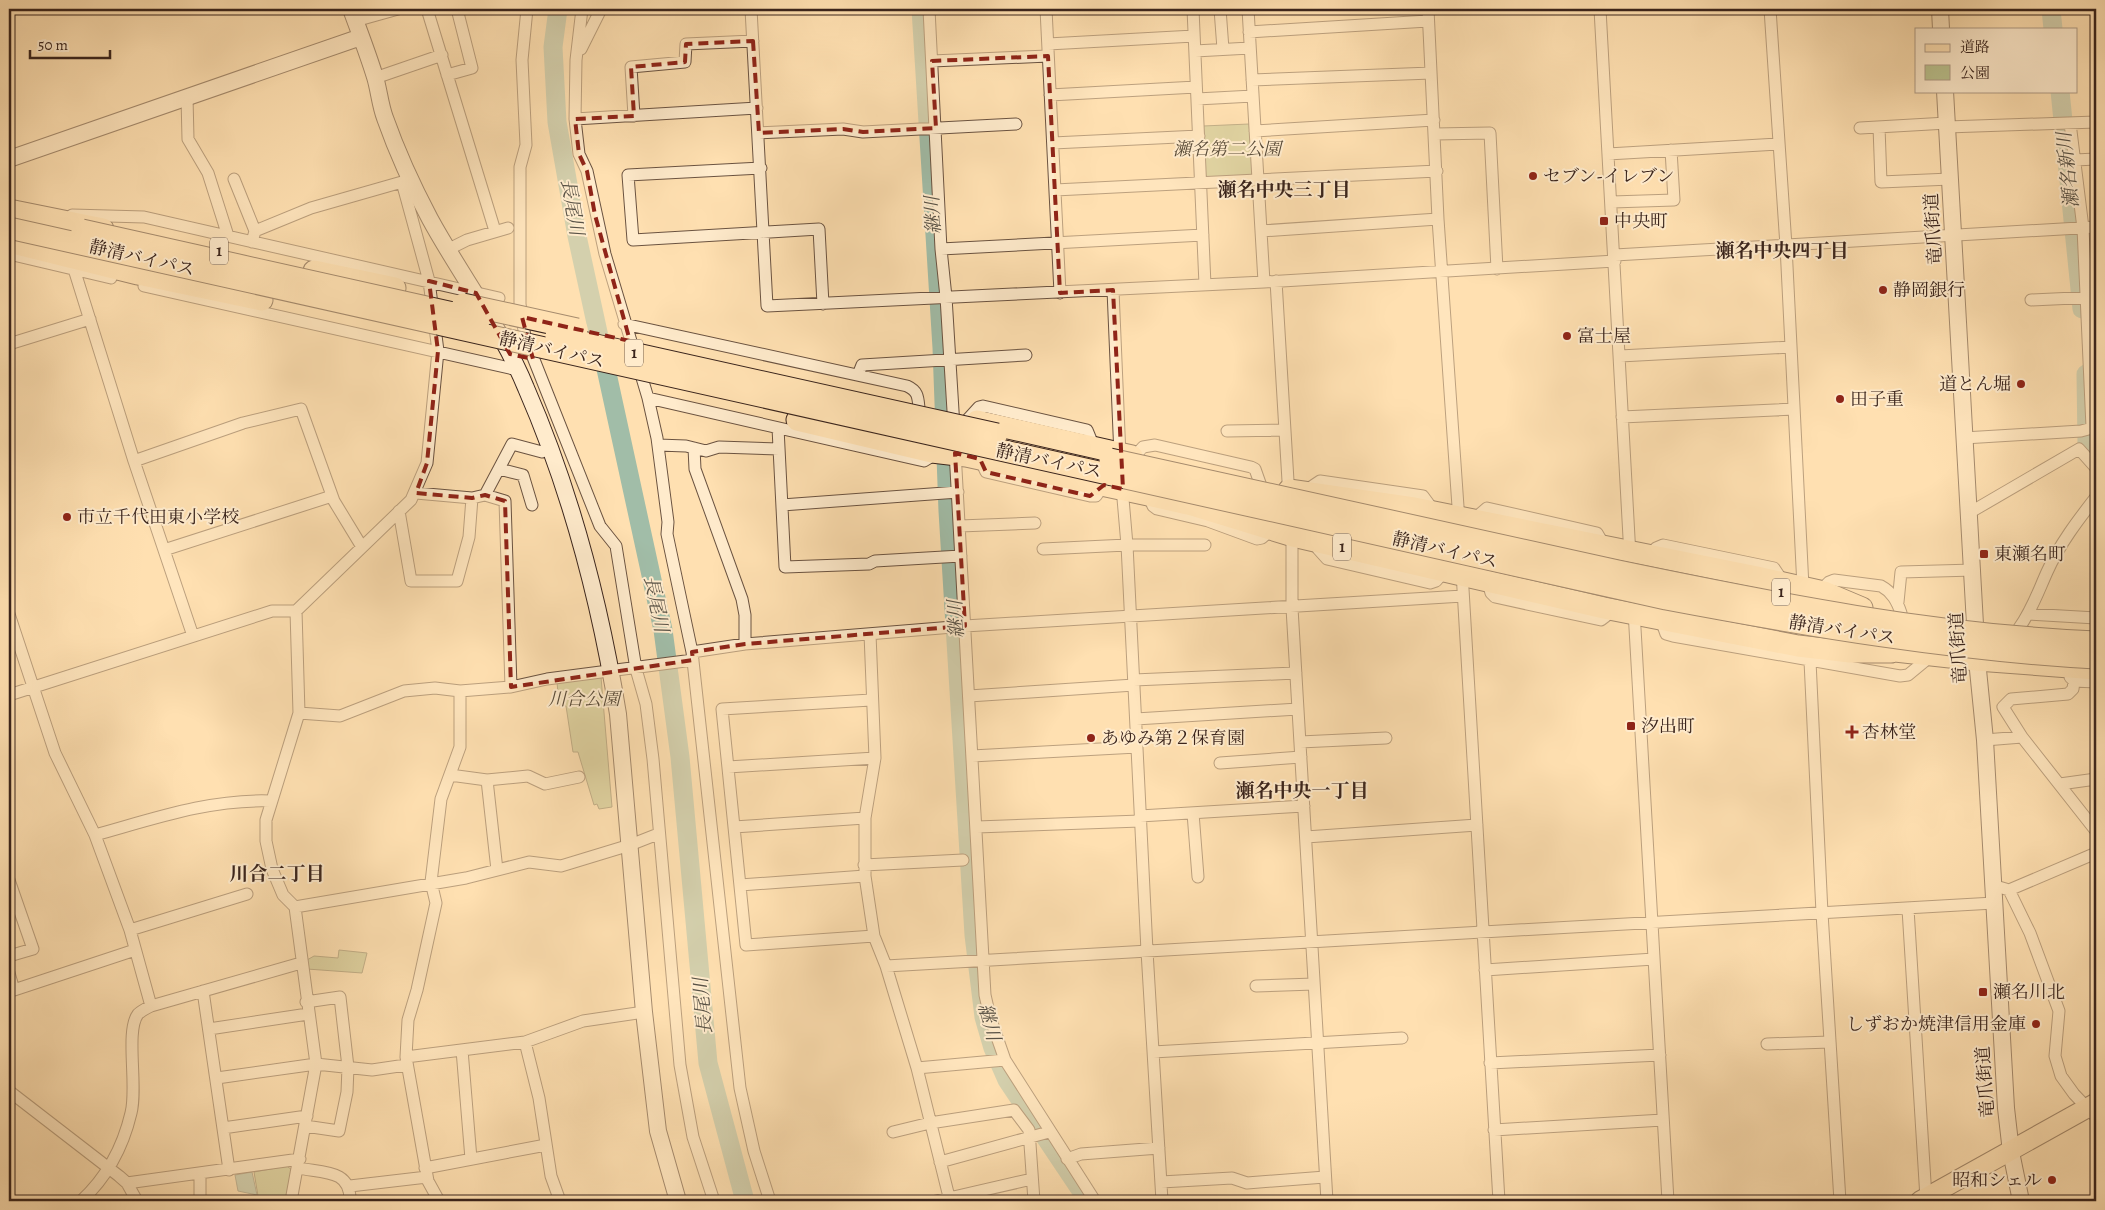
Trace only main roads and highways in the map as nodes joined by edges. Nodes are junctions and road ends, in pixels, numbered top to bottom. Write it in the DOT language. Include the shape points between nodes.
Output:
graph roads {
  1 [pos="9,214"];
  2 [pos="20,251"];
  3 [pos="1260,489"];
  4 [pos="1155,490"];
  5 [pos="1862,608"];
  6 [pos="2096,634"];
  7 [pos="2096,642"];
  8 [pos="1891,652"];
  9 [pos="2096,658"];
  10 [pos="2096,669"];
  11 [pos="2094,1109"];
  12 [pos="1923,1200"];
  1 -- 3 [label="highway, 静清バイパス / 1, bridge"];
  1 -- 3 [label="highway, 1, bridge" via="43,217 184,243 395,288 1094,447"];
  1 -- 4 [label="highway, 静清バイパス / 1, bridge"];
  2 -- 4 [label="highway, 1" via="133,278 262,300 678,391 787,424 980,458 1113,487"];
  3 -- 5 [label="highway, 1, bridge" via="1397,513"];
  3 -- 5 [label="highway, 1" via="1296,487 1466,519 1802,587"];
  3 -- 7 [label="highway, 静清バイパス / 1, bridge" via="1491,544 1786,606 1998,636"];
  4 -- 8 [label="highway, bridge" via="1474,569 1783,634"];
  4 -- 8 [label="highway, 1" via="1271,530 1292,532 1457,581 1488,582 1661,620 1813,648"];
  4 -- 9 [label="highway, 静清バイパス / 1, bridge" via="1779,620 1922,642"];
  5 -- 6 [label="highway, 1" via="1899,607 1976,623 2024,621"];
  8 -- 10 [label="highway, 1" via="1977,660 2067,674"];
  11 -- 12 [label="main road"];
}
